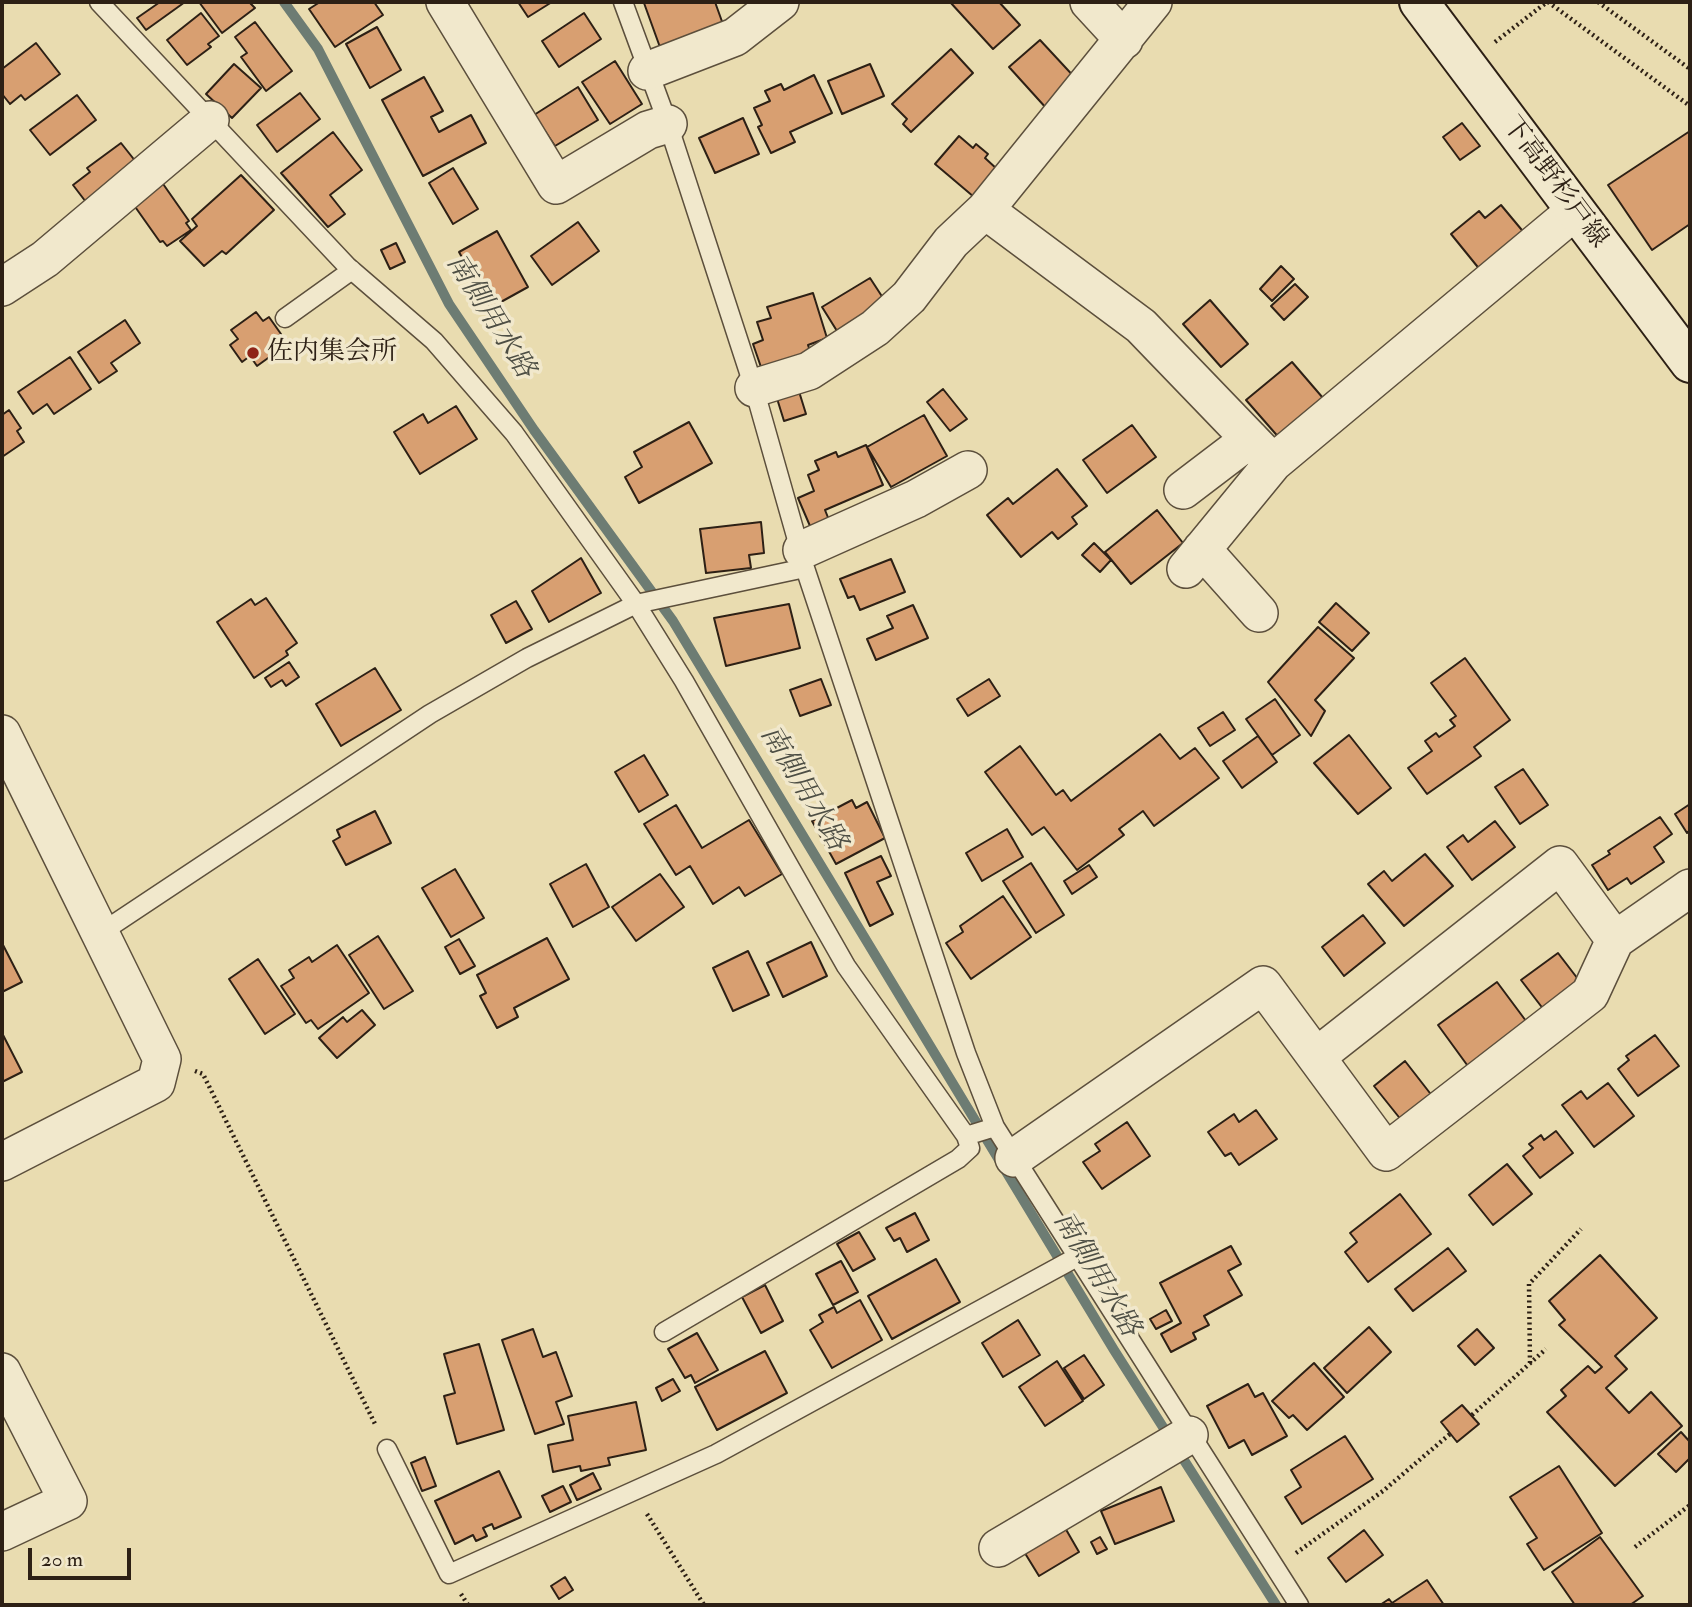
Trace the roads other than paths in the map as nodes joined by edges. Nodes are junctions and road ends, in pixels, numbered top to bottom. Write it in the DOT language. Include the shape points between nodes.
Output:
graph roads {
  1 [pos="99,2"];
  2 [pos="445,2"];
  3 [pos="623,2"];
  4 [pos="780,2"];
  5 [pos="1089,2"];
  6 [pos="1153,2"];
  7 [pos="1419,2"];
  8 [pos="1124,40"];
  9 [pos="647,71"];
  10 [pos="210,120"];
  11 [pos="668,124"];
  12 [pos="985,210"];
  13 [pos="1575,211"];
  14 [pos="352,270"];
  15 [pos="2,287"];
  16 [pos="285,318"];
  17 [pos="1690,363"];
  18 [pos="754,388"];
  19 [pos="1262,451"];
  20 [pos="968,470"];
  21 [pos="1183,490"];
  22 [pos="804,559"];
  23 [pos="636,604"];
  24 [pos="1259,613"];
  25 [pos="2,734"];
  26 [pos="1690,888"];
  27 [pos="99,934"];
  28 [pos="1615,940"];
  29 [pos="1316,1057"];
  30 [pos="995,1126"];
  31 [pos="967,1136"];
  32 [pos="1014,1158"];
  33 [pos="2,1162"];
  34 [pos="1077,1257"];
  35 [pos="664,1332"];
  36 [pos="2,1372"];
  37 [pos="1189,1435"];
  38 [pos="387,1449"];
  39 [pos="2,1532"];
  40 [pos="998,1548"];
  41 [pos="1299,1605"];
  1 -- 10 [label="lane"];
  2 -- 11 [label="street" via="556,185 648,130"];
  3 -- 9 [label="lane"];
  4 -- 9 [label="street" via="735,37"];
  5 -- 8 [label="street"];
  6 -- 8 [label="street"];
  7 -- 13 [label="main road, 下高野杉戸線"];
  8 -- 12 [label="street"];
  9 -- 11 [label="lane"];
  10 -- 14 [label="lane"];
  10 -- 15 [label="street" via="45,259"];
  11 -- 18 [label="lane"];
  12 -- 18 [label="street" via="951,242 909,297 875,328 808,370"];
  12 -- 19 [label="street" via="1141,327"];
  13 -- 17 [label="main road, 下高野杉戸線"];
  13 -- 19 [label="street"];
  14 -- 16 [label="lane"];
  14 -- 23 [label="lane" via="434,341 514,433"];
  18 -- 22 [label="lane"];
  19 -- 21 [label="street"];
  19 -- 24 [label="street" via="1194,559"];
  20 -- 22 [label="street"];
  22 -- 23 [label="lane"];
  22 -- 30 [label="lane" via="966,1053"];
  23 -- 27 [label="lane" via="430,713"];
  23 -- 31 [label="lane" via="846,965"];
  25 -- 27 [label="street"];
  26 -- 28 [label="street"];
  27 -- 33 [label="street" via="162,1059 156,1083"];
  28 -- 29 [label="street" via="1560,865"];
  28 -- 29 [label="street" via="1590,995 1386,1152"];
  29 -- 32 [label="street" via="1262,985"];
  30 -- 31 [label="lane"];
  30 -- 32 [label="lane"];
  31 -- 35 [label="lane" via="970,1148 958,1159"];
  32 -- 34 [label="lane"];
  34 -- 37 [label="lane"];
  34 -- 38 [label="lane" via="716,1454 449,1574"];
  36 -- 39 [label="street" via="68,1501"];
  37 -- 40 [label="street"];
  37 -- 41 [label="lane"];
}
